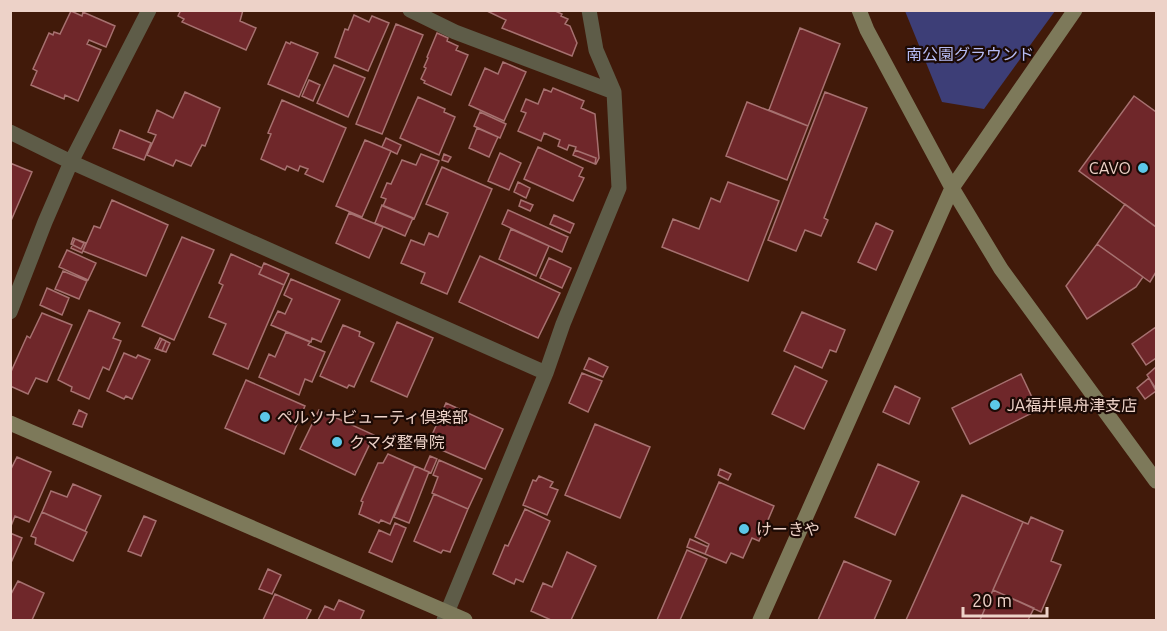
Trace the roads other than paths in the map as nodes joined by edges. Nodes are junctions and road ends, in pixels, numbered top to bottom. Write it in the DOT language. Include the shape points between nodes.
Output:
graph roads {
  1 [pos="149,10"];
  2 [pos="410,10"];
  3 [pos="589,10"];
  4 [pos="859,10"];
  5 [pos="1075,10"];
  6 [pos="614,92"];
  7 [pos="10,132"];
  8 [pos="71,162"];
  9 [pos="952,188"];
  10 [pos="10,312"];
  11 [pos="546,374"];
  12 [pos="10,423"];
  13 [pos="1156,481"];
  14 [pos="446,617"];
  15 [pos="465,621"];
  16 [pos="760,621"];
  1 -- 8 [label="street"];
  2 -- 6 [label="street" via="455,32"];
  3 -- 6 [label="street" via="596,50"];
  4 -- 9 [label="street"];
  5 -- 9 [label="street"];
  6 -- 11 [label="street" via="619,188"];
  7 -- 8 [label="street"];
  8 -- 10 [label="street"];
  8 -- 11 [label="street"];
  9 -- 13 [label="street" via="1001,269"];
  9 -- 16 [label="street"];
  11 -- 14 [label="street"];
  12 -- 14 [label="street"];
  14 -- 15 [label="street"];
}
